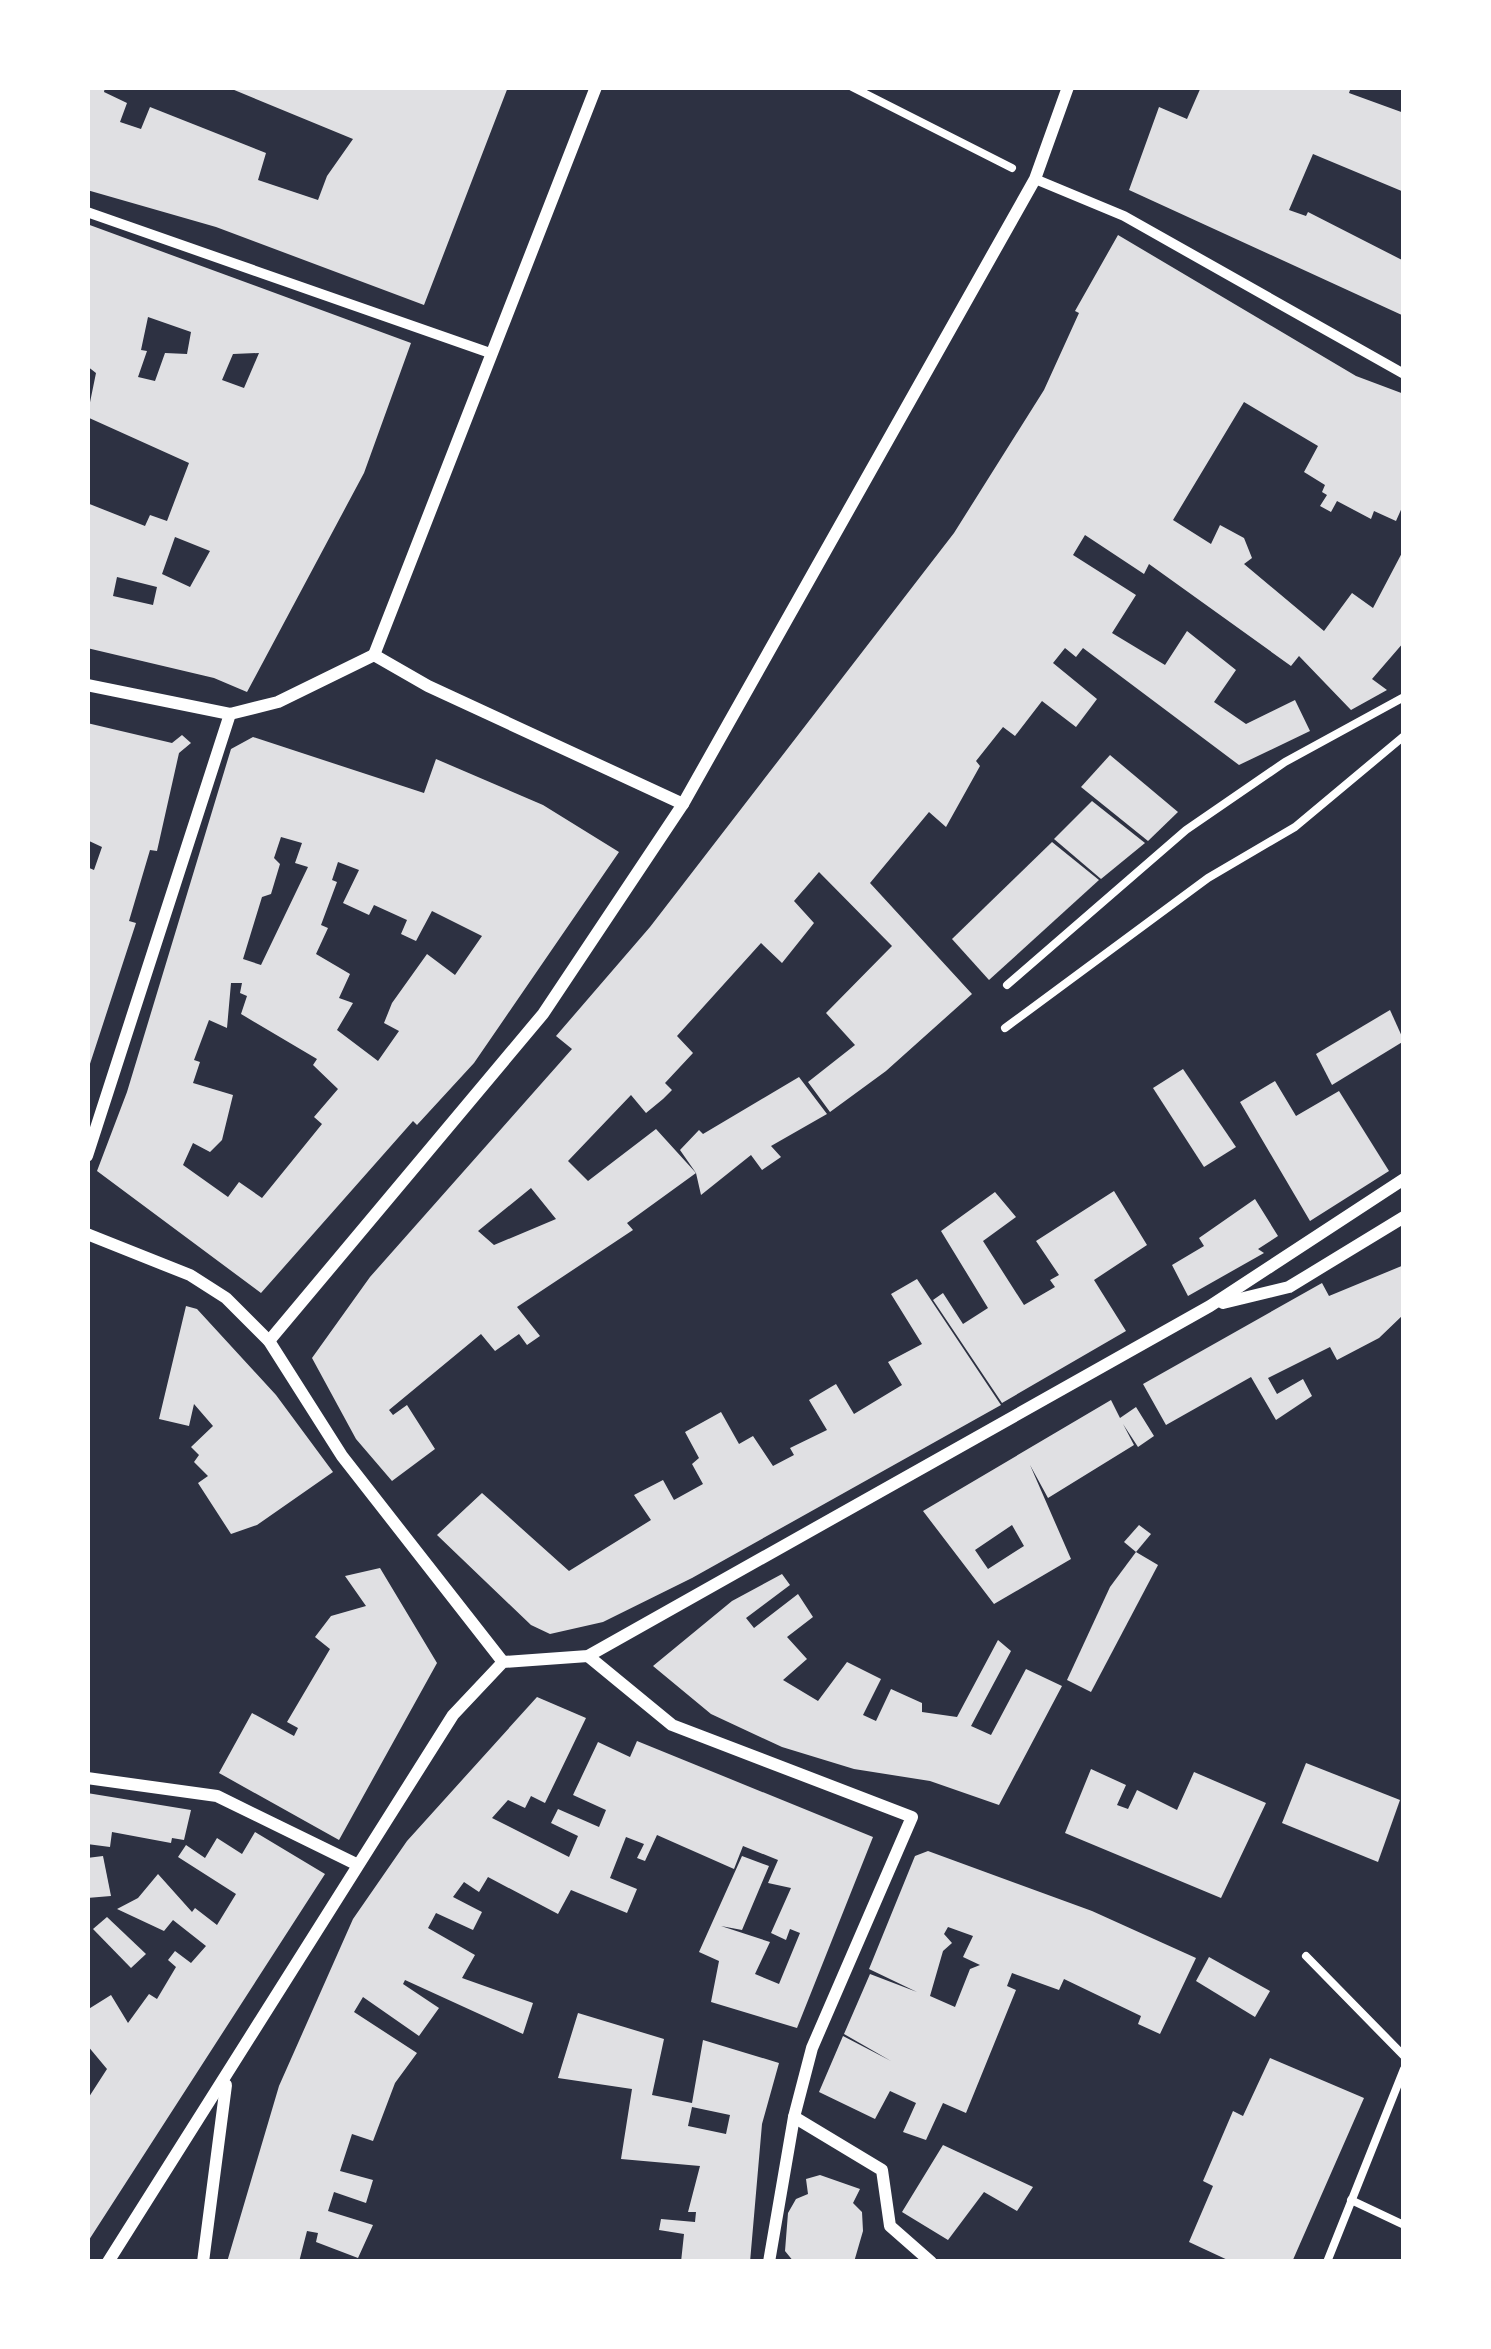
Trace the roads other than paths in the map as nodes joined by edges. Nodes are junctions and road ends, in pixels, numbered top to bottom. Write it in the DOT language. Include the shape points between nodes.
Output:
graph roads {
  1 [pos="596,87"];
  2 [pos="1068,87"];
  3 [pos="1035,179"];
  4 [pos="87,212"];
  5 [pos="490,353"];
  6 [pos="1404,374"];
  7 [pos="374,655"];
  8 [pos="87,685"];
  9 [pos="230,714"];
  10 [pos="683,805"];
  11 [pos="87,1156"];
  12 [pos="1404,1179"];
  13 [pos="1404,1217"];
  14 [pos="87,1234"];
  15 [pos="1210,1306"];
  16 [pos="269,1341"];
  17 [pos="588,1656"];
  18 [pos="503,1662"];
  19 [pos="87,1778"];
  20 [pos="356,1864"];
  21 [pos="227,2078"];
  22 [pos="794,2117"];
  23 [pos="108,2262"];
  24 [pos="203,2262"];
  25 [pos="769,2262"];
  26 [pos="931,2262"];
  1 -- 5 [label="street"];
  2 -- 3 [label="street"];
  3 -- 6 [label="street" via="1124,216"];
  3 -- 10 [label="street"];
  4 -- 5 [label="street"];
  5 -- 7 [label="street"];
  7 -- 9 [label="street" via="278,701"];
  7 -- 10 [label="street"];
  8 -- 9 [label="street"];
  9 -- 11 [label="street"];
  10 -- 16 [label="street" via="543,1014"];
  12 -- 15 [label="street"];
  13 -- 15 [label="street" via="1289,1287"];
  14 -- 16 [label="street" via="190,1275"];
  15 -- 17 [label="street"];
  16 -- 18 [label="street" via="342,1456"];
  17 -- 18 [label="street"];
  17 -- 22 [label="street" via="672,1725 912,1817 812,2048"];
  18 -- 20 [label="street" via="453,1715"];
  19 -- 20 [label="street" via="217,1796"];
  20 -- 21 [label="street"];
  21 -- 23 [label="street"];
  21 -- 24 [label="street"];
  22 -- 25 [label="street"];
  22 -- 26 [label="street" via="882,2170 890,2227"];
}
